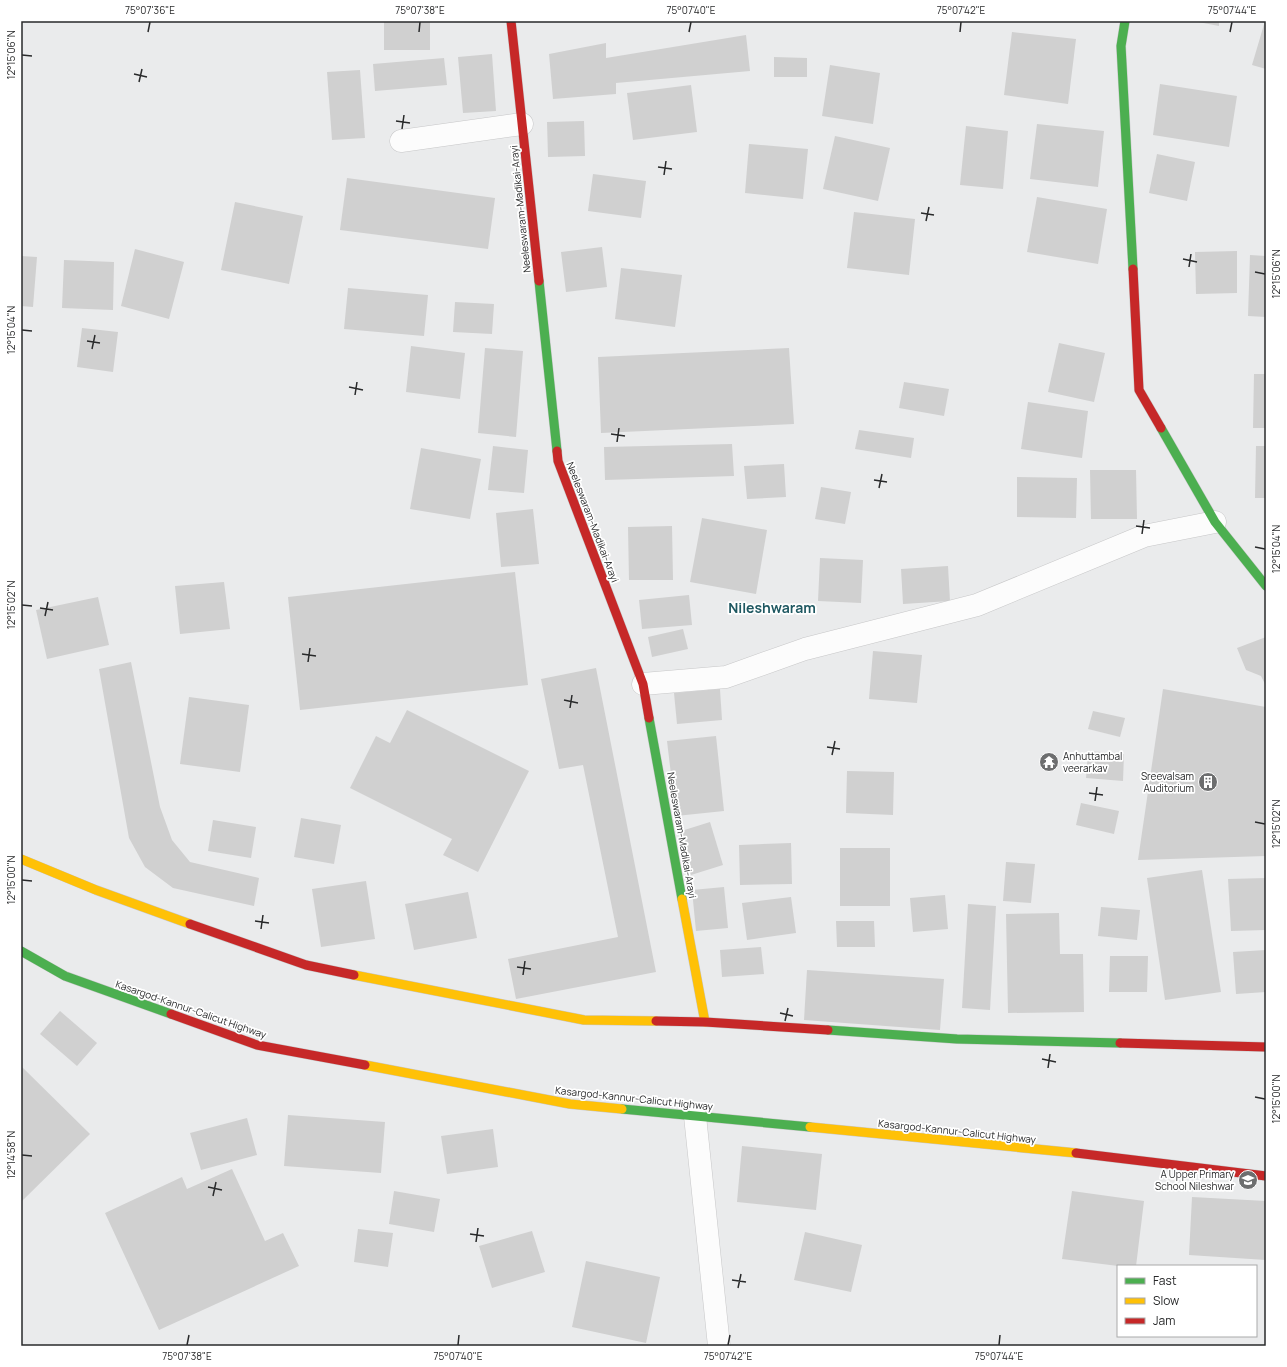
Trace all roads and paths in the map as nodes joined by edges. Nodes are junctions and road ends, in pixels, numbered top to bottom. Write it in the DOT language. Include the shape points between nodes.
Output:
graph roads {
  1 [pos="511,21"];
  2 [pos="1125,21"];
  3 [pos="522,124"];
  4 [pos="401,141"];
  5 [pos="1215,522"];
  6 [pos="1266,586"];
  7 [pos="644,684"];
  8 [pos="21,859"];
  9 [pos="21,951"];
  10 [pos="705,1022"];
  11 [pos="1266,1047"];
  12 [pos="695,1116"];
  13 [pos="1266,1176"];
  14 [pos="719,1346"];
  1 -- 3 [label="main road, Neeleswaram-Madikai-Arayi"];
  2 -- 5 [label="main road" via="1121,46 1139,390"];
  3 -- 4 [label="street"];
  3 -- 7 [label="main road, Neeleswaram-Madikai-Arayi" via="558,461"];
  5 -- 6 [label="main road"];
  5 -- 7 [label="street" via="1144,536 977,605 805,649 726,677"];
  7 -- 10 [label="main road, Neeleswaram-Madikai-Arayi"];
  8 -- 10 [label="main road" via="96,890 306,965 584,1020"];
  9 -- 12 [label="main road, Kasargod-Kannur-Calicut Highway" via="65,976 257,1045 570,1104"];
  10 -- 11 [label="main road" via="957,1039"];
  12 -- 13 [label="main road, Kasargod-Kannur-Calicut Highway" via="1112,1157"];
  12 -- 14 [label="street"];
}
